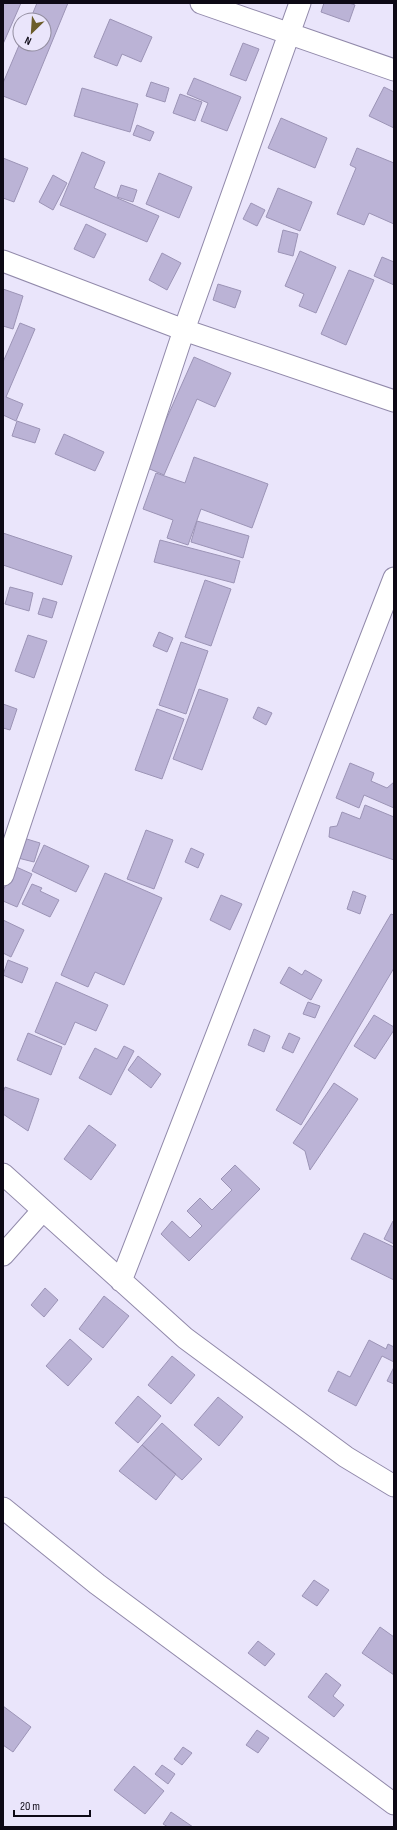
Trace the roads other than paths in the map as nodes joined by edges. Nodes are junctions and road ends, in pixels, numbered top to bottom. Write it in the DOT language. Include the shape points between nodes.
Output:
graph roads {
  1 [pos="201,3"];
  2 [pos="300,3"];
  3 [pos="288,34"];
  4 [pos="394,70"];
  5 [pos="3,261"];
  6 [pos="184,330"];
  7 [pos="394,400"];
  8 [pos="394,578"];
  9 [pos="3,875"];
  10 [pos="3,1174"];
  11 [pos="43,1210"];
  12 [pos="3,1255"];
  13 [pos="122,1281"];
  14 [pos="394,1486"];
  15 [pos="3,1508"];
  16 [pos="394,1804"];
  1 -- 3 [label="street"];
  2 -- 3 [label="street"];
  3 -- 4 [label="street"];
  3 -- 6 [label="street"];
  5 -- 6 [label="street"];
  6 -- 7 [label="street"];
  6 -- 9 [label="street"];
  8 -- 13 [label="street"];
  10 -- 11 [label="street"];
  11 -- 12 [label="street"];
  11 -- 13 [label="street"];
  13 -- 14 [label="street" via="185,1338 346,1457"];
  15 -- 16 [label="street" via="97,1584"];
}
